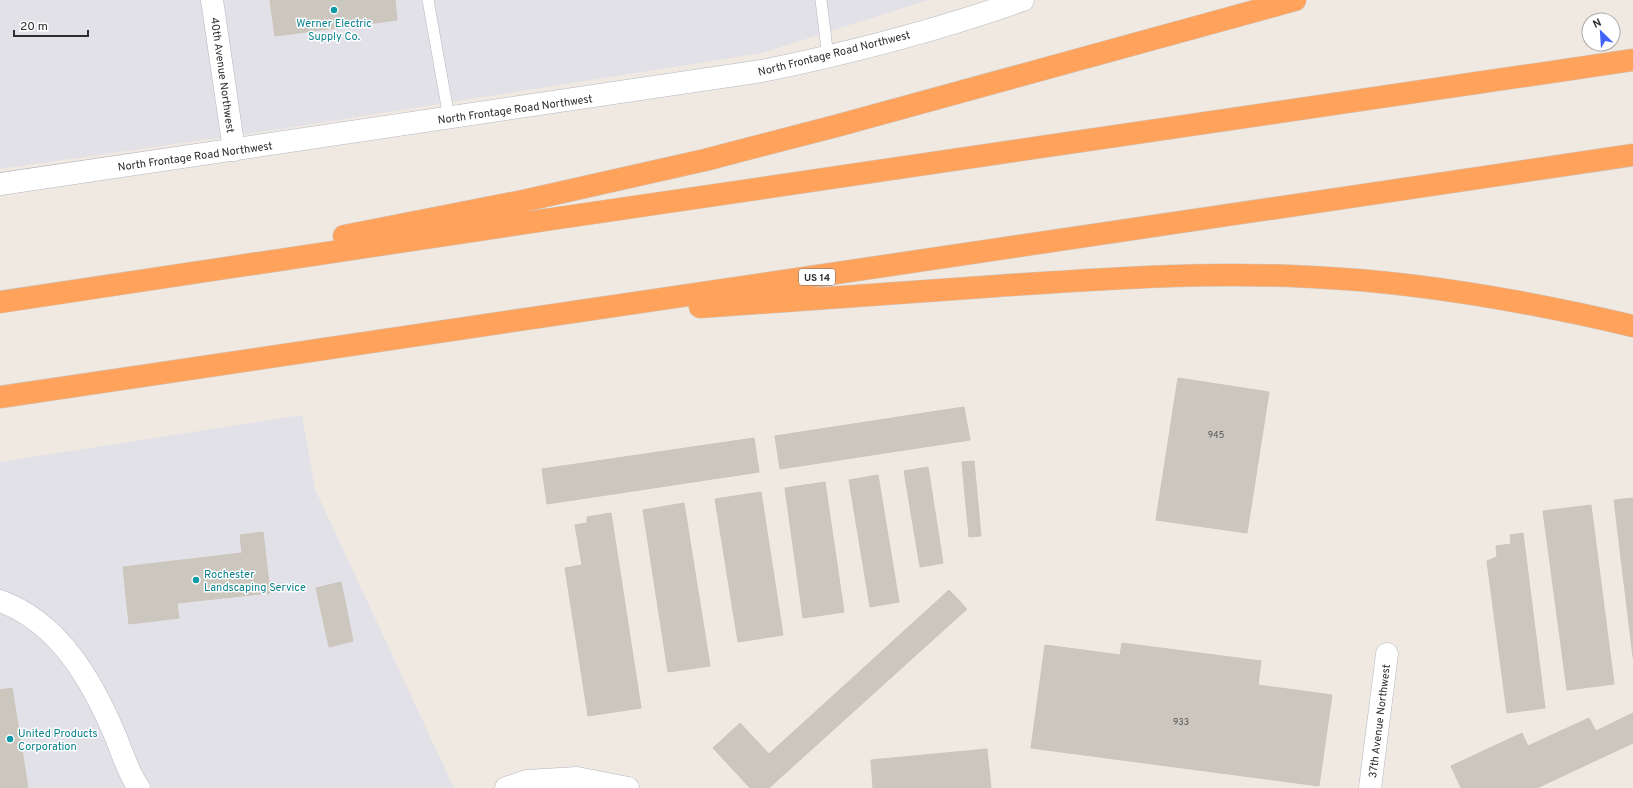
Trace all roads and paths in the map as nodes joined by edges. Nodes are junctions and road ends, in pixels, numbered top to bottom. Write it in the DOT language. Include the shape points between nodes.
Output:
graph roads {
  1 [pos="212,0"];
  2 [pos="428,0"];
  3 [pos="821,0"];
  4 [pos="1023,0"];
  5 [pos="1295,0"];
  6 [pos="828,57"];
  7 [pos="1633,60"];
  8 [pos="449,118"];
  9 [pos="234,150"];
  10 [pos="1633,155"];
  11 [pos="0,184"];
  12 [pos="7,301"];
  13 [pos="532,319"];
  14 [pos="1633,326"];
  15 [pos="0,397"];
  16 [pos="0,601"];
  17 [pos="1387,654"];
  18 [pos="139,788"];
  19 [pos="506,788"];
  20 [pos="628,788"];
  21 [pos="1370,788"];
  1 -- 9 [label="street, 40th Avenue Northwest"];
  2 -- 8 [label="lane"];
  3 -- 6 [label="lane"];
  4 -- 6 [label="street, North Frontage Road Northwest"];
  5 -- 12 [label="highway" via="836,126 625,179"];
  6 -- 8 [label="street, North Frontage Road Northwest" via="702,81"];
  7 -- 12 [label="highway"];
  8 -- 9 [label="street, North Frontage Road Northwest"];
  9 -- 11 [label="street, North Frontage Road Northwest"];
  10 -- 13 [label="highway, US 14"];
  13 -- 14 [label="highway" via="1104,279 1212,274 1312,277 1411,285 1539,305"];
  13 -- 15 [label="highway, US 14"];
  16 -- 18 [label="street" via="37,621 65,647 82,669 112,727"];
  17 -- 21 [label="street, 37th Avenue Northwest"];
  19 -- 20 [label="street" via="527,781 577,778"];
}
